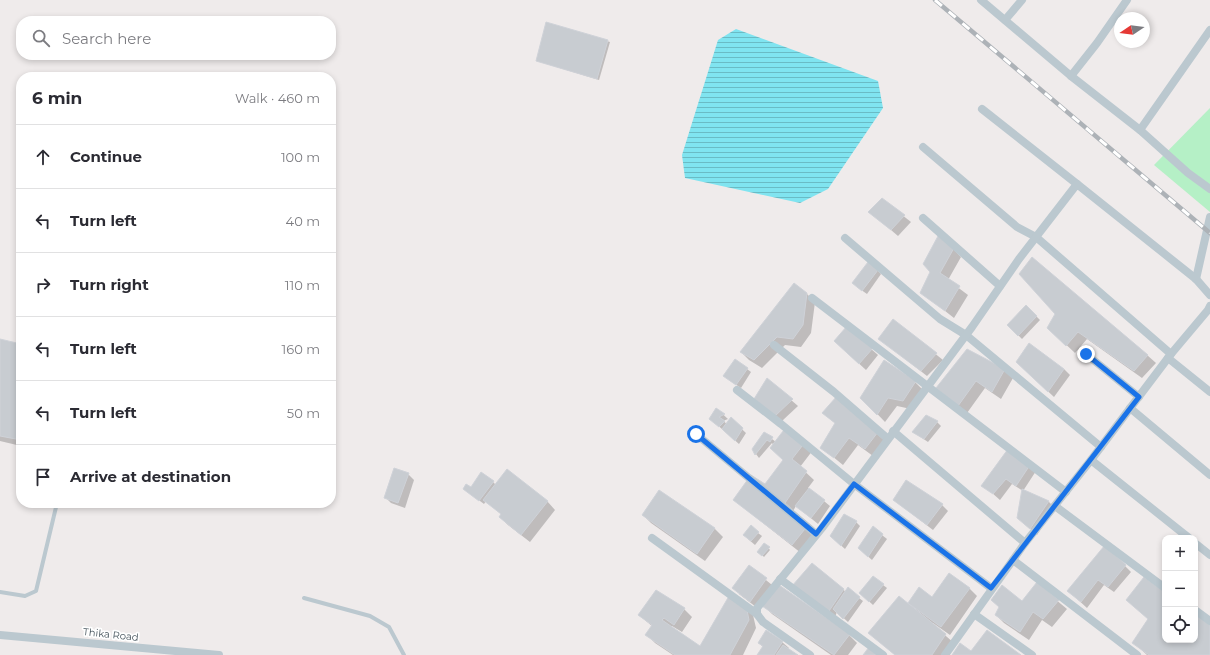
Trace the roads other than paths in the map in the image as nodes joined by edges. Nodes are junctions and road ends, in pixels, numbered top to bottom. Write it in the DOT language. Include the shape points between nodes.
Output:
graph roads {
  1 [pos="981,0"];
  2 [pos="1022,0"];
  3 [pos="1127,0"];
  4 [pos="1005,20"];
  5 [pos="1210,30"];
  6 [pos="1071,76"];
  7 [pos="982,109"];
  8 [pos="1140,130"];
  9 [pos="923,147"];
  10 [pos="1077,184"];
  11 [pos="1210,189"];
  12 [pos="923,218"];
  13 [pos="1210,218"];
  14 [pos="1036,237"];
  15 [pos="845,238"];
  16 [pos="1196,280"];
  17 [pos="1000,286"];
  18 [pos="1210,295"];
  19 [pos="812,298"];
  20 [pos="1210,306"];
  21 [pos="966,335"];
  22 [pos="774,345"];
  23 [pos="1086,354"];
  24 [pos="1170,356"];
  25 [pos="927,384"];
  26 [pos="737,390"];
  27 [pos="1210,392"];
  28 [pos="1139,397"];
  29 [pos="1130,408"];
  30 [pos="893,431"];
  31 [pos="696,434"];
  32 [pos="887,438"];
  33 [pos="1101,447"];
  34 [pos="1091,460"];
  35 [pos="1210,475"];
  36 [pos="854,484"];
  37 [pos="1066,492"];
  38 [pos="1055,506"];
  39 [pos="56,508"];
  40 [pos="816,534"];
  41 [pos="1185,535"];
  42 [pos="652,538"];
  43 [pos="1025,543"];
  44 [pos="1198,545"];
  45 [pos="1210,555"];
  46 [pos="1013,560"];
  47 [pos="780,579"];
  48 [pos="1162,586"];
  49 [pos="991,588"];
  50 [pos="0,592"];
  51 [pos="304,598"];
  52 [pos="1198,612"];
  53 [pos="757,614"];
  54 [pos="974,614"];
  55 [pos="1210,621"];
  56 [pos="0,634"];
  57 [pos="219,655"];
  58 [pos="404,655"];
  59 [pos="810,655"];
  60 [pos="883,655"];
  61 [pos="945,655"];
  62 [pos="1032,655"];
  63 [pos="1137,655"];
  1 -- 4 [label="street"];
  2 -- 4 [label="street"];
  3 -- 6 [label="street"];
  4 -- 6 [label="street"];
  5 -- 8 [label="street"];
  6 -- 8 [label="street"];
  7 -- 10 [label="street"];
  8 -- 11 [label="street"];
  9 -- 14 [label="street" via="1017,227"];
  10 -- 14 [label="street"];
  10 -- 16 [label="street"];
  12 -- 17 [label="street"];
  13 -- 16 [label="street"];
  14 -- 17 [label="street"];
  14 -- 24 [label="street"];
  15 -- 21 [label="street" via="946,324 958,328"];
  16 -- 18 [label="street"];
  17 -- 21 [label="street"];
  19 -- 25 [label="street"];
  20 -- 24 [label="street"];
  21 -- 25 [label="street"];
  21 -- 33 [label="street"];
  22 -- 32 [label="street"];
  23 -- 28 [label="street"];
  24 -- 27 [label="street"];
  24 -- 28 [label="street"];
  25 -- 30 [label="street"];
  25 -- 37 [label="street"];
  26 -- 36 [label="street"];
  28 -- 29 [label="street"];
  29 -- 33 [label="street"];
  29 -- 35 [label="street"];
  30 -- 32 [label="street"];
  30 -- 43 [label="street"];
  31 -- 40 [label="street"];
  32 -- 36 [label="street"];
  33 -- 34 [label="street"];
  34 -- 37 [label="street"];
  34 -- 41 [label="street"];
  36 -- 40 [label="street"];
  36 -- 49 [label="street"];
  37 -- 38 [label="street"];
  38 -- 43 [label="street"];
  38 -- 48 [label="street"];
  39 -- 50 [label="lane" via="36,591 25,596"];
  40 -- 47 [label="street"];
  42 -- 53 [label="street"];
  43 -- 46 [label="street"];
  44 -- 45 [label="street"];
  46 -- 49 [label="street"];
  46 -- 63 [label="street"];
  47 -- 53 [label="street" via="757,608"];
  47 -- 60 [label="street"];
  49 -- 54 [label="street"];
  51 -- 58 [label="lane" via="370,616 389,627"];
  52 -- 55 [label="street"];
  53 -- 59 [label="street" via="763,622"];
  54 -- 61 [label="street"];
  54 -- 62 [label="street"];
  56 -- 57 [label="street, Thika Road"];
}
